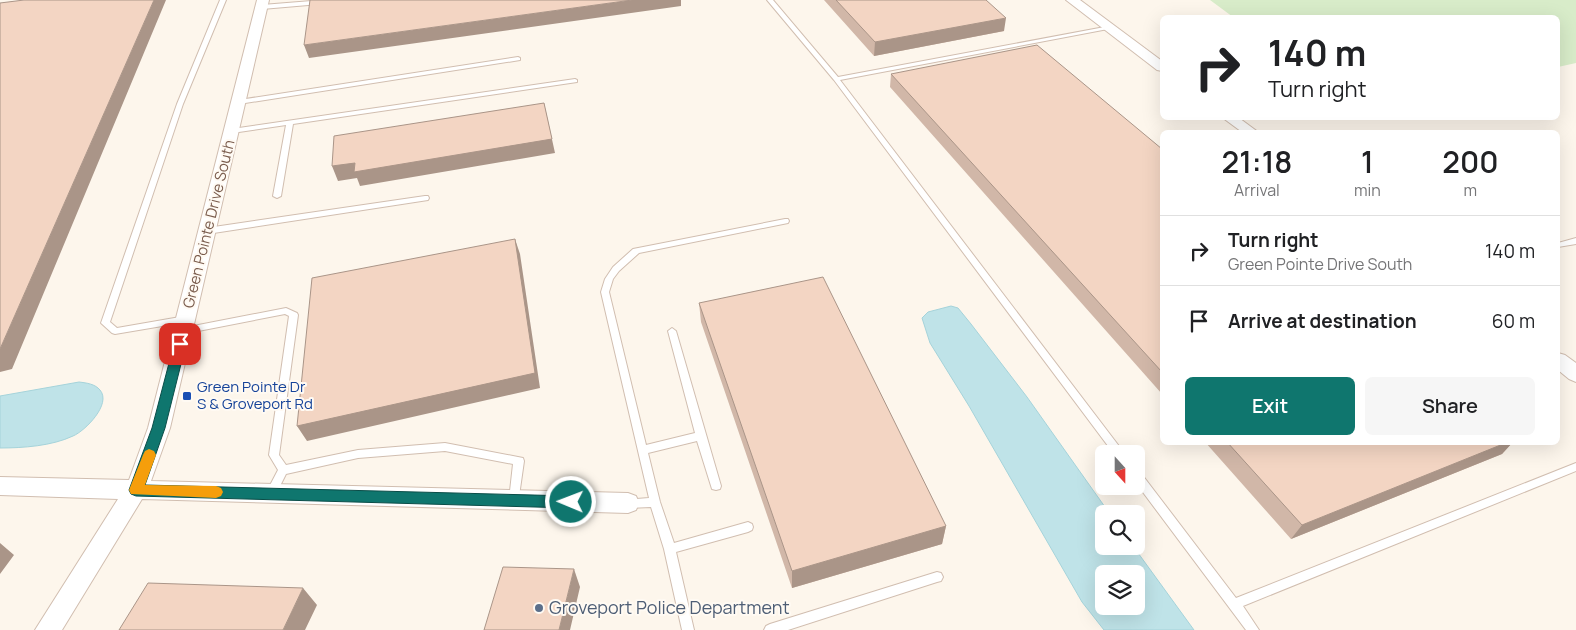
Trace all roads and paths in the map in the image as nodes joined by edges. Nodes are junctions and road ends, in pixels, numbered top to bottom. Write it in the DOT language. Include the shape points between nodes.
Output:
graph roads {
  1 [pos="223,0"];
  2 [pos="343,0"];
  3 [pos="770,0"];
  4 [pos="1072,0"];
  5 [pos="262,4"];
  6 [pos="1108,27"];
  7 [pos="518,59"];
  8 [pos="1160,66"];
  9 [pos="836,80"];
  10 [pos="575,81"];
  11 [pos="239,102"];
  12 [pos="1237,120"];
  13 [pos="290,122"];
  14 [pos="1248,130"];
  15 [pos="232,131"];
  16 [pos="277,196"];
  17 [pos="425,198"];
  18 [pos="785,221"];
  19 [pos="207,231"];
  20 [pos="1576,241"];
  21 [pos="1560,245"];
  22 [pos="185,325"];
  23 [pos="672,331"];
  24 [pos="1560,362"];
  25 [pos="1576,374"];
  26 [pos="700,436"];
  27 [pos="1113,445"];
  28 [pos="643,450"];
  29 [pos="1576,467"];
  30 [pos="283,470"];
  31 [pos="0,486"];
  32 [pos="716,486"];
  33 [pos="1145,487"];
  34 [pos="136,490"];
  35 [pos="272,493"];
  36 [pos="514,500"];
  37 [pos="655,502"];
  38 [pos="628,503"];
  39 [pos="748,527"];
  40 [pos="670,549"];
  41 [pos="937,577"];
  42 [pos="1234,604"];
  43 [pos="48,630"];
  44 [pos="688,630"];
  45 [pos="770,630"];
  46 [pos="1253,630"];
  1 -- 22 [label="lane" via="180,104 105,322 115,331"];
  2 -- 5 [label="lane"];
  3 -- 9 [label="lane"];
  4 -- 6 [label="street"];
  5 -- 11 [label="street, Green Pointe Drive South"];
  6 -- 8 [label="street"];
  6 -- 9 [label="lane"];
  7 -- 11 [label="lane"];
  9 -- 27 [label="lane"];
  10 -- 13 [label="lane"];
  11 -- 15 [label="street, Green Pointe Drive South"];
  12 -- 14 [label="street"];
  13 -- 15 [label="lane"];
  13 -- 16 [label="lane"];
  15 -- 19 [label="street, Green Pointe Drive South"];
  17 -- 19 [label="lane"];
  18 -- 28 [label="lane" via="636,251 618,265 608,280 605,292"];
  19 -- 22 [label="street, Green Pointe Drive South"];
  20 -- 21 [label="lane"];
  22 -- 30 [label="lane" via="286,311 294,315 274,455"];
  22 -- 34 [label="street, Green Pointe Drive South" via="159,428"];
  23 -- 26 [label="lane"];
  24 -- 25 [label="street"];
  26 -- 28 [label="lane"];
  26 -- 32 [label="lane"];
  28 -- 37 [label="lane"];
  29 -- 42 [label="lane"];
  30 -- 35 [label="lane"];
  30 -- 36 [label="lane" via="358,454 445,447 519,461"];
  31 -- 34 [label="street"];
  33 -- 42 [label="lane"];
  34 -- 35 [label="street"];
  34 -- 43 [label="street, Green Pointe Drive South"];
  35 -- 36 [label="street"];
  36 -- 38 [label="street"];
  37 -- 38 [label="lane"];
  37 -- 40 [label="lane"];
  39 -- 40 [label="lane"];
  40 -- 44 [label="lane"];
  41 -- 45 [label="lane"];
  42 -- 46 [label="lane"];
}
